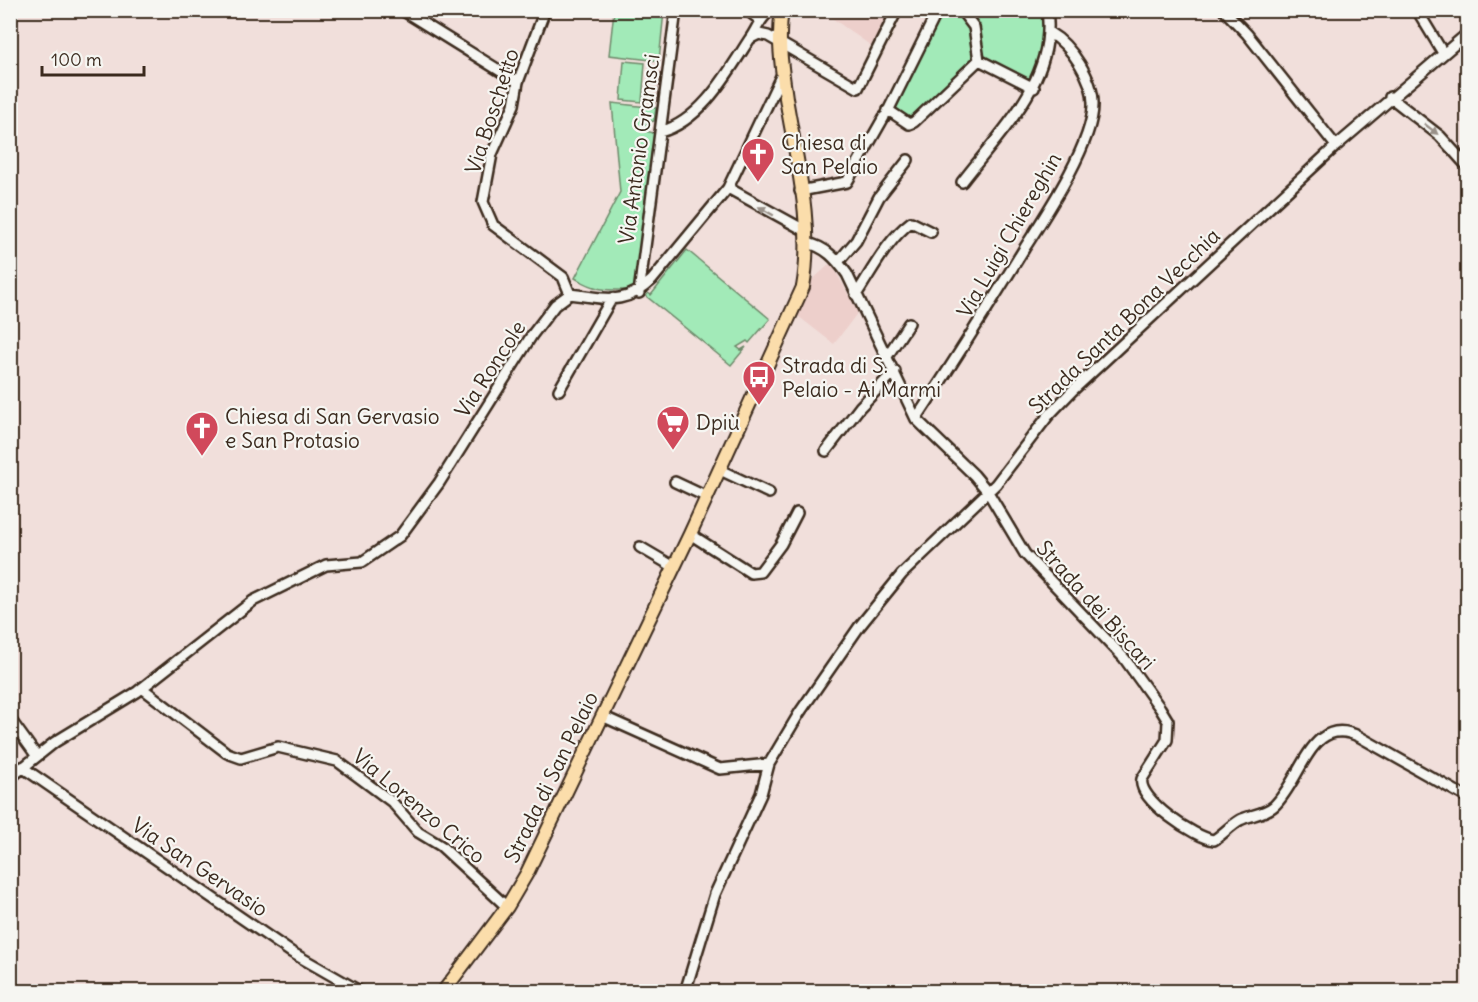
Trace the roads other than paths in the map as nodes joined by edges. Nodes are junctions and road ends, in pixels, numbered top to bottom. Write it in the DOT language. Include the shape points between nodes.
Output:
graph roads {
  1 [pos="402,10"];
  2 [pos="545,10"];
  3 [pos="676,10"];
  4 [pos="747,10"];
  5 [pos="771,10"];
  6 [pos="897,10"];
  7 [pos="938,10"];
  8 [pos="961,10"];
  9 [pos="1047,10"];
  10 [pos="1224,10"];
  11 [pos="1417,10"];
  12 [pos="781,17"];
  13 [pos="760,20"];
  14 [pos="1050,33"];
  15 [pos="1467,33"];
  16 [pos="761,34"];
  17 [pos="751,38"];
  18 [pos="780,45"];
  19 [pos="1443,53"];
  20 [pos="979,60"];
  21 [pos="518,82"];
  22 [pos="1034,88"];
  23 [pos="779,90"];
  24 [pos="1390,97"];
  25 [pos="886,114"];
  26 [pos="660,132"];
  27 [pos="1336,146"];
  28 [pos="908,160"];
  29 [pos="1467,166"];
  30 [pos="962,182"];
  31 [pos="728,188"];
  32 [pos="800,191"];
  33 [pos="931,232"];
  34 [pos="806,237"];
  35 [pos="838,262"];
  36 [pos="639,293"];
  37 [pos="570,294"];
  38 [pos="856,295"];
  39 [pos="612,298"];
  40 [pos="909,323"];
  41 [pos="888,355"];
  42 [pos="895,371"];
  43 [pos="559,390"];
  44 [pos="916,419"];
  45 [pos="826,452"];
  46 [pos="720,470"];
  47 [pos="675,482"];
  48 [pos="988,492"];
  49 [pos="769,494"];
  50 [pos="707,497"];
  51 [pos="797,513"];
  52 [pos="690,534"];
  53 [pos="640,547"];
  54 [pos="674,567"];
  55 [pos="142,688"];
  56 [pos="602,716"];
  57 [pos="10,719"];
  58 [pos="36,755"];
  59 [pos="769,765"];
  60 [pos="22,767"];
  61 [pos="10,777"];
  62 [pos="1467,798"];
  63 [pos="507,908"];
  64 [pos="361,992"];
  65 [pos="443,992"];
  66 [pos="685,992"];
  1 -- 21 [label="street"];
  2 -- 21 [label="street, Via Boschetto"];
  3 -- 26 [label="street, Via Antonio Gramsci"];
  4 -- 13 [label="street"];
  5 -- 13 [label="street"];
  6 -- 18 [label="street" via="858,88"];
  7 -- 25 [label="street"];
  8 -- 20 [label="street" via="974,27"];
  9 -- 14 [label="street"];
  10 -- 27 [label="street"];
  11 -- 19 [label="street"];
  12 -- 16 [label="street" via="771,31"];
  12 -- 18 [label="main road, Strada di San Pelaio"];
  13 -- 17 [label="street"];
  14 -- 22 [label="street"];
  14 -- 44 [label="street, Via Luigi Chiereghin" via="1059,38 1077,61 1089,84 1093,106 1083,142 1062,188"];
  15 -- 19 [label="street, Strada Santa Bona Vecchia"];
  16 -- 17 [label="street"];
  16 -- 18 [label="street"];
  17 -- 26 [label="street" via="717,88 685,121"];
  18 -- 23 [label="main road, Strada di San Pelaio" via="783,72"];
  19 -- 24 [label="street, Strada Santa Bona Vecchia"];
  20 -- 22 [label="street"];
  20 -- 25 [label="street" via="914,122 909,124"];
  21 -- 37 [label="street, Via Boschetto" via="514,105 492,154 483,202 493,225 563,277"];
  22 -- 30 [label="street"];
  23 -- 31 [label="street"];
  23 -- 32 [label="main road, Strada di San Pelaio"];
  24 -- 27 [label="street, Strada Santa Bona Vecchia"];
  24 -- 29 [label="street, one-way" via="1440,136"];
  25 -- 32 [label="street" via="847,182"];
  26 -- 36 [label="street, Via Antonio Gramsci"];
  27 -- 48 [label="street, Strada Santa Bona Vecchia" via="1048,416"];
  28 -- 35 [label="street"];
  34 -- 31 [label="street, one-way"];
  31 -- 36 [label="street"];
  32 -- 34 [label="main road, Strada di San Pelaio"];
  33 -- 38 [label="street" via="910,222 905,226"];
  34 -- 35 [label="street"];
  34 -- 46 [label="main road, Strada di San Pelaio" via="806,269 797,306"];
  35 -- 38 [label="street"];
  36 -- 39 [label="street"];
  37 -- 39 [label="street"];
  37 -- 55 [label="street, Via Roncole" via="555,305 532,335 439,483 399,536 362,562 326,564 253,601"];
  38 -- 41 [label="street"];
  39 -- 43 [label="street"];
  40 -- 41 [label="street"];
  41 -- 42 [label="street"];
  42 -- 44 [label="street"];
  42 -- 45 [label="street" via="860,407"];
  44 -- 48 [label="street, Strada dei Biscari"];
  46 -- 49 [label="street"];
  46 -- 50 [label="main road, Strada di San Pelaio"];
  47 -- 50 [label="street"];
  48 -- 59 [label="street, Strada Santa Bona Vecchia" via="902,574 859,627"];
  48 -- 62 [label="street, Strada dei Biscari" via="1025,554 1124,658 1160,708 1167,721 1167,740 1140,785 1172,819 1214,840 1239,821 1271,809 1297,776 1316,742 1341,730"];
  50 -- 52 [label="main road, Strada di San Pelaio"];
  51 -- 52 [label="street" via="781,544 759,572 751,573"];
  52 -- 54 [label="main road, Strada di San Pelaio"];
  53 -- 54 [label="street"];
  54 -- 56 [label="main road, Strada di San Pelaio"];
  55 -- 58 [label="street, Via Roncole"];
  55 -- 63 [label="street, Via Lorenzo Crico" via="227,753 241,758 278,747 337,760 392,802 418,832 441,846"];
  56 -- 59 [label="street" via="720,769"];
  56 -- 63 [label="main road, Strada di San Pelaio"];
  57 -- 58 [label="street"];
  58 -- 60 [label="street, Via Roncole"];
  59 -- 66 [label="street, Strada Santa Bona Vecchia" via="761,794 715,894"];
  60 -- 61 [label="street, Via Roncole"];
  60 -- 64 [label="street, Via San Gervasio" via="291,952"];
  63 -- 65 [label="main road, Strada di San Pelaio"];
}
